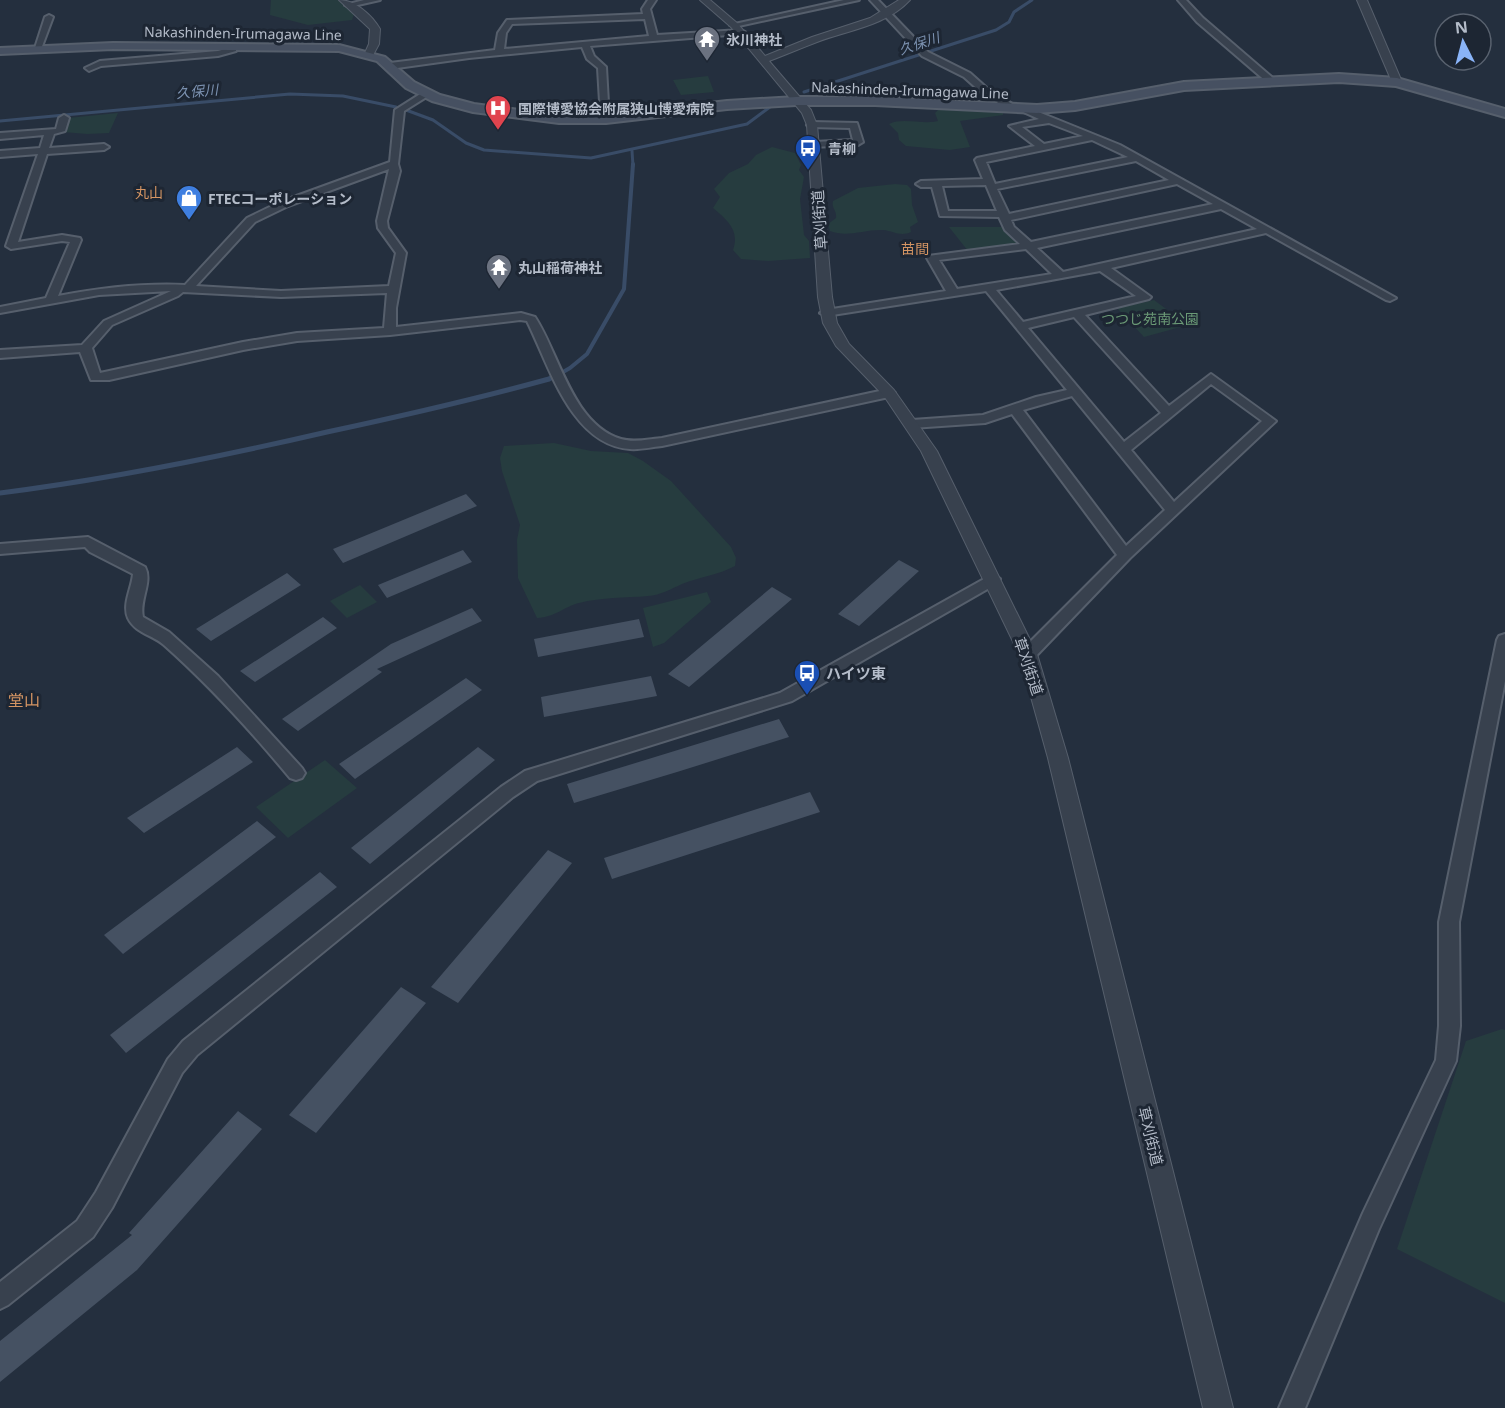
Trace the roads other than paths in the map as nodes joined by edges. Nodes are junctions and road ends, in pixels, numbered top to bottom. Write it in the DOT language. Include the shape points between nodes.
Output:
graph roads {
  1 [pos="376,0"];
  2 [pos="652,0"];
  3 [pos="705,0"];
  4 [pos="855,0"];
  5 [pos="874,0"];
  6 [pos="905,0"];
  7 [pos="1182,0"];
  8 [pos="1362,0"];
  9 [pos="347,2"];
  10 [pos="888,14"];
  11 [pos="648,16"];
  12 [pos="49,17"];
  13 [pos="737,28"];
  14 [pos="654,38"];
  15 [pos="585,45"];
  16 [pos="37,49"];
  17 [pos="233,49"];
  18 [pos="0,51"];
  19 [pos="498,52"];
  20 [pos="369,55"];
  21 [pos="762,60"];
  22 [pos="390,66"];
  23 [pos="89,68"];
  24 [pos="1271,81"];
  25 [pos="1397,82"];
  26 [pos="425,93"];
  27 [pos="796,101"];
  28 [pos="1019,109"];
  29 [pos="1505,112"];
  30 [pos="64,118"];
  31 [pos="606,119"];
  32 [pos="1048,119"];
  33 [pos="812,125"];
  34 [pos="50,132"];
  35 [pos="0,136"];
  36 [pos="1095,137"];
  37 [pos="814,145"];
  38 [pos="104,147"];
  39 [pos="1042,147"];
  40 [pos="44,151"];
  41 [pos="0,154"];
  42 [pos="1137,158"];
  43 [pos="393,164"];
  44 [pos="1178,182"];
  45 [pos="936,183"];
  46 [pos="921,184"];
  47 [pos="992,185"];
  48 [pos="1220,206"];
  49 [pos="1004,216"];
  50 [pos="1267,230"];
  51 [pos="1027,245"];
  52 [pos="1103,268"];
  53 [pos="1061,276"];
  54 [pos="184,289"];
  55 [pos="394,289"];
  56 [pos="990,289"];
  57 [pos="953,292"];
  58 [pos="1390,298"];
  59 [pos="51,300"];
  60 [pos="1,311"];
  61 [pos="826,313"];
  62 [pos="1077,313"];
  63 [pos="1021,326"];
  64 [pos="390,331"];
  65 [pos="87,348"];
  66 [pos="0,354"];
  67 [pos="1075,392"];
  68 [pos="889,393"];
  69 [pos="1015,409"];
  70 [pos="1169,414"];
  71 [pos="912,424"];
  72 [pos="1123,450"];
  73 [pos="1173,510"];
  74 [pos="0,549"];
  75 [pos="1125,555"];
  76 [pos="993,579"];
  77 [pos="1505,640"];
  78 [pos="1028,654"];
  79 [pos="296,772"];
  80 [pos="0,1296"];
  81 [pos="1218,1408"];
  82 [pos="1292,1408"];
  1 -- 9 [label="street"];
  2 -- 11 [label="street" via="646,9"];
  3 -- 13 [label="street, 草刈街道"];
  4 -- 13 [label="street"];
  5 -- 10 [label="street"];
  6 -- 10 [label="street"];
  7 -- 24 [label="street" via="1208,28"];
  8 -- 25 [label="street"];
  9 -- 20 [label="street" via="376,29 378,40"];
  10 -- 21 [label="street"];
  10 -- 28 [label="street" via="922,52"];
  11 -- 14 [label="street"];
  11 -- 19 [label="street" via="510,21 502,33"];
  12 -- 16 [label="street"];
  13 -- 14 [label="street"];
  13 -- 21 [label="street, 草刈街道"];
  14 -- 15 [label="street"];
  15 -- 19 [label="street"];
  15 -- 31 [label="street" via="590,57 602,67"];
  16 -- 17 [label="main road, Nakashinden-Irumagawa Line"];
  16 -- 18 [label="main road, Nakashinden-Irumagawa Line"];
  17 -- 20 [label="main road, Nakashinden-Irumagawa Line" via="339,48"];
  17 -- 23 [label="street"];
  19 -- 22 [label="street"];
  20 -- 22 [label="main road, Nakashinden-Irumagawa Line"];
  21 -- 27 [label="street, 草刈街道"];
  22 -- 26 [label="main road, Nakashinden-Irumagawa Line"];
  24 -- 25 [label="main road, Nakashinden-Irumagawa Line" via="1352,78"];
  24 -- 28 [label="main road, Nakashinden-Irumagawa Line" via="1184,86 1075,106"];
  25 -- 29 [label="main road, Nakashinden-Irumagawa Line"];
  26 -- 31 [label="main road, Nakashinden-Irumagawa Line" via="473,108 540,118"];
  26 -- 43 [label="street" via="400,110"];
  27 -- 28 [label="main road, Nakashinden-Irumagawa Line"];
  27 -- 31 [label="main road, Nakashinden-Irumagawa Line"];
  27 -- 33 [label="street, 草刈街道" via="807,112"];
  28 -- 32 [label="street"];
  30 -- 34 [label="street" via="60,131"];
  32 -- 36 [label="street"];
  32 -- 39 [label="street" via="1014,126"];
  33 -- 37 [label="street, 草刈街道"];
  33 -- 37 [label="street" via="854,125 858,142"];
  34 -- 35 [label="street"];
  34 -- 40 [label="street"];
  36 -- 39 [label="street"];
  36 -- 42 [label="street"];
  37 -- 61 [label="street, 草刈街道"];
  38 -- 40 [label="street"];
  39 -- 47 [label="street" via="980,159"];
  40 -- 41 [label="street"];
  40 -- 59 [label="street" via="11,246 62,238 76,240"];
  42 -- 44 [label="street"];
  42 -- 47 [label="street"];
  43 -- 54 [label="street" via="251,220"];
  43 -- 55 [label="street" via="395,171 382,221 401,253"];
  44 -- 48 [label="street"];
  44 -- 49 [label="street"];
  45 -- 46 [label="street"];
  45 -- 47 [label="street"];
  45 -- 49 [label="street" via="944,214"];
  47 -- 49 [label="street"];
  48 -- 50 [label="street"];
  48 -- 51 [label="street"];
  49 -- 51 [label="street" via="1009,228"];
  50 -- 52 [label="street"];
  50 -- 58 [label="street"];
  51 -- 53 [label="street"];
  51 -- 57 [label="street" via="932,258"];
  52 -- 53 [label="street"];
  52 -- 62 [label="street" via="1144,297"];
  53 -- 56 [label="street"];
  54 -- 55 [label="street" via="281,294"];
  54 -- 59 [label="street" via="99,292"];
  54 -- 65 [label="street" via="108,322"];
  55 -- 64 [label="street"];
  56 -- 57 [label="street"];
  56 -- 63 [label="street"];
  57 -- 61 [label="street"];
  59 -- 60 [label="street"];
  61 -- 68 [label="street, 草刈街道" via="843,346"];
  62 -- 63 [label="street"];
  62 -- 70 [label="street"];
  63 -- 67 [label="street"];
  64 -- 65 [label="street" via="286,338 95,377"];
  64 -- 68 [label="street" via="521,316 531,320 557,375 586,419 599,434 628,445 662,442"];
  65 -- 66 [label="street"];
  67 -- 69 [label="street"];
  67 -- 72 [label="street"];
  68 -- 71 [label="street, 草刈街道"];
  69 -- 71 [label="street" via="968,422"];
  69 -- 75 [label="street"];
  70 -- 72 [label="street"];
  70 -- 73 [label="street" via="1211,378 1270,421"];
  71 -- 76 [label="street, 草刈街道"];
  72 -- 73 [label="street"];
  73 -- 75 [label="street"];
  74 -- 79 [label="street" via="88,542 140,571 142,581 134,605 141,624 162,635 212,678"];
  75 -- 78 [label="street"];
  76 -- 78 [label="street, 草刈街道"];
  76 -- 80 [label="street" via="786,697 531,776 507,792 190,1048 175,1066 85,1229"];
  77 -- 82 [label="street" via="1449,922 1451,1034 1446,1061 1371,1221"];
  78 -- 81 [label="street, 草刈街道" via="1058,758"];
}
